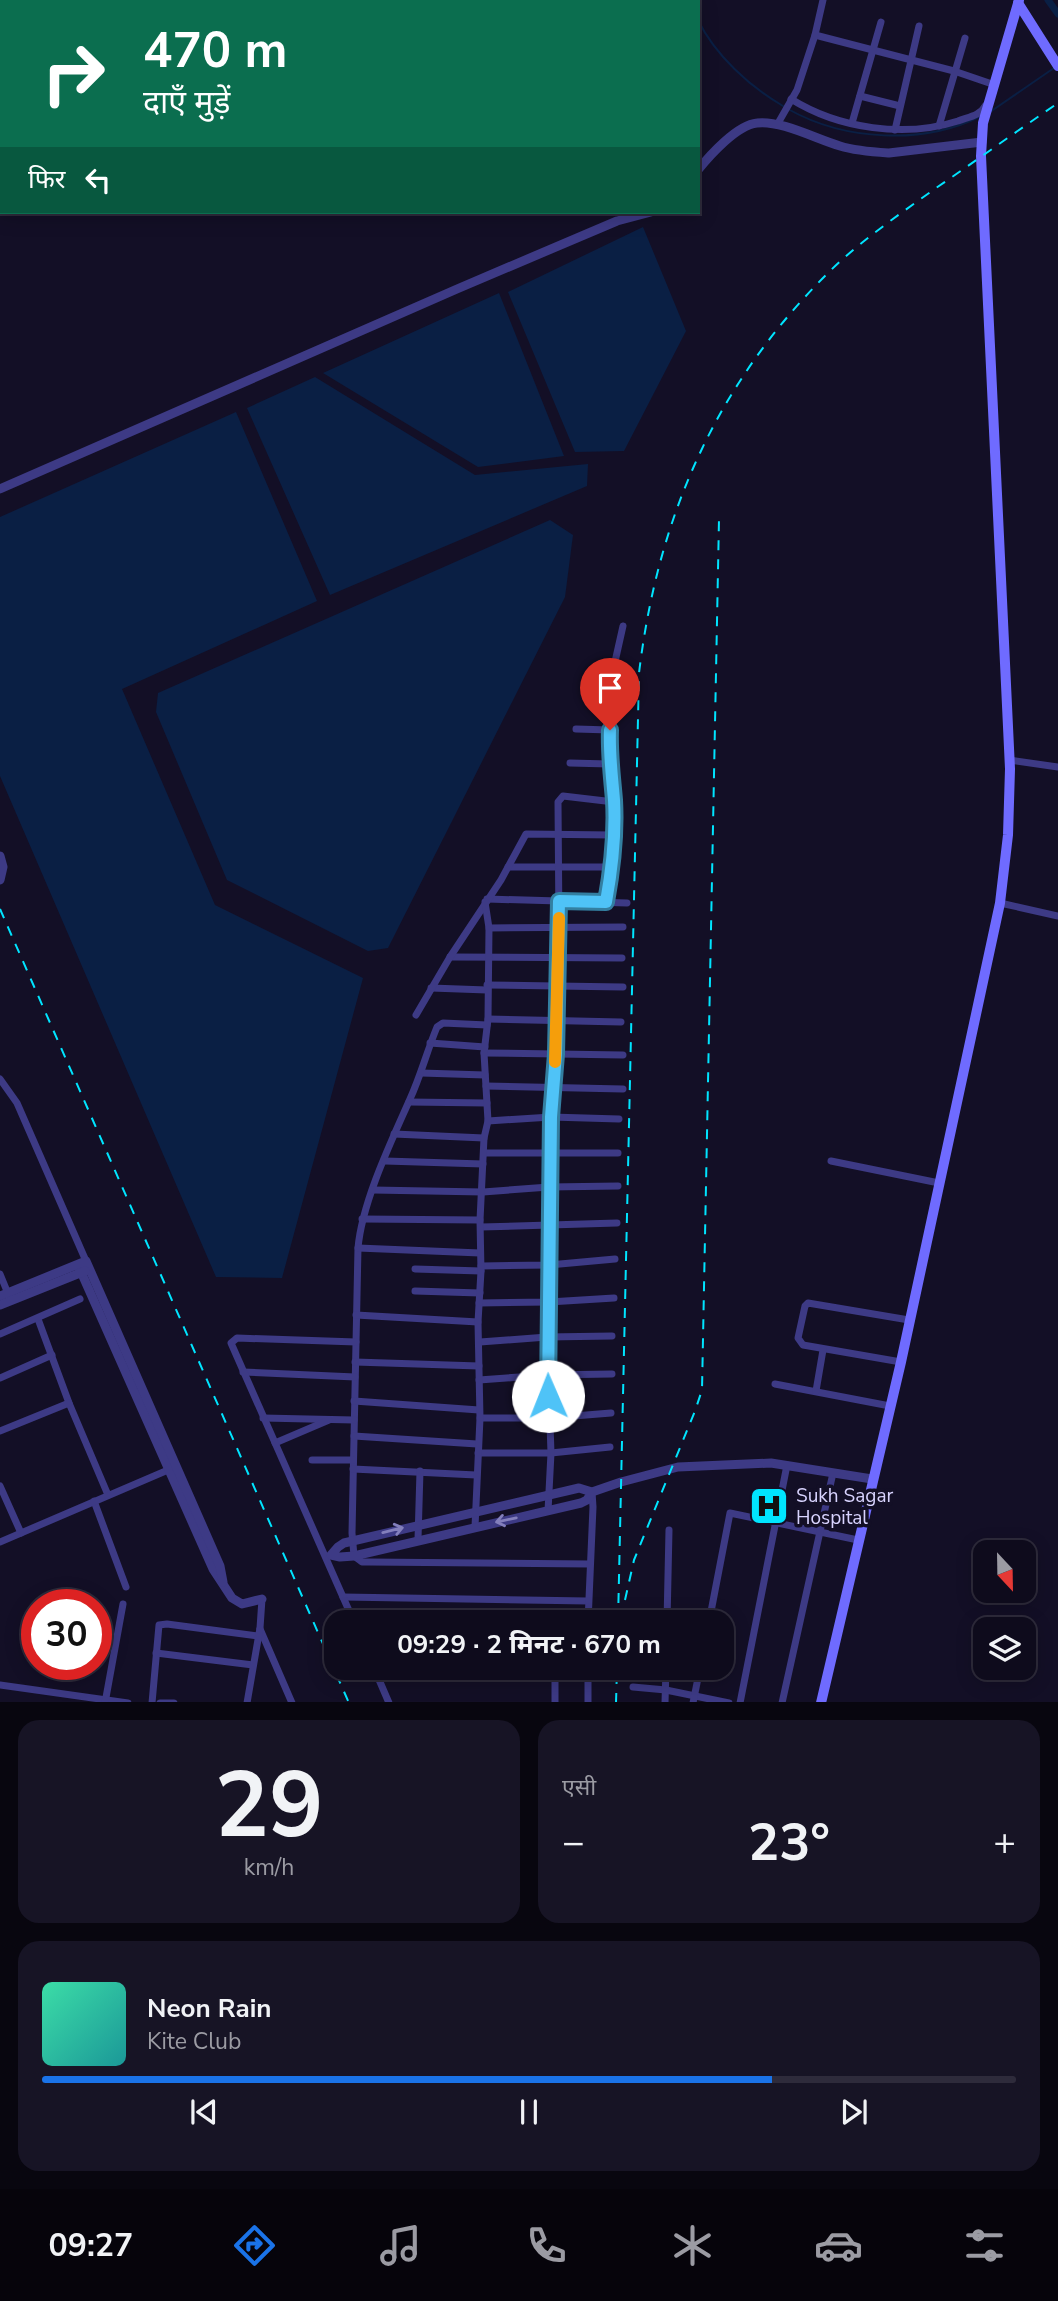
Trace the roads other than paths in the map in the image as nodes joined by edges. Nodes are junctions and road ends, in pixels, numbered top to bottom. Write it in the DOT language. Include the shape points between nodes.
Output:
graph roads {
  1 [pos="822,0"];
  2 [pos="1017,1"];
  3 [pos="881,22"];
  4 [pos="919,26"];
  5 [pos="815,34"];
  6 [pos="965,38"];
  7 [pos="873,50"];
  8 [pos="912,60"];
  9 [pos="1056,63"];
  10 [pos="954,71"];
  11 [pos="995,85"];
  12 [pos="860,96"];
  13 [pos="990,97"];
  14 [pos="790,102"];
  15 [pos="900,106"];
  16 [pos="852,123"];
  17 [pos="777,125"];
  18 [pos="939,126"];
  19 [pos="895,130"];
  20 [pos="982,142"];
  21 [pos="700,168"];
  22 [pos="643,214"];
  23 [pos="0,489"];
  24 [pos="623,626"];
  25 [pos="576,729"];
  26 [pos="610,730"];
  27 [pos="1009,760"];
  28 [pos="570,763"];
  29 [pos="609,764"];
  30 [pos="1058,767"];
  31 [pos="614,802"];
  32 [pos="559,834"];
  33 [pos="613,835"];
  34 [pos="0,856"];
  35 [pos="508,867"];
  36 [pos="560,867"];
  37 [pos="612,867"];
  38 [pos="0,880"];
  39 [pos="486,901"];
  40 [pos="559,901"];
  41 [pos="606,902"];
  42 [pos="627,903"];
  43 [pos="1000,903"];
  44 [pos="1058,916"];
  45 [pos="623,927"];
  46 [pos="489,928"];
  47 [pos="559,929"];
  48 [pos="450,957"];
  49 [pos="488,957"];
  50 [pos="558,957"];
  51 [pos="622,958"];
  52 [pos="557,986"];
  53 [pos="487,987"];
  54 [pos="623,987"];
  55 [pos="431,988"];
  56 [pos="416,1015"];
  57 [pos="488,1021"];
  58 [pos="555,1021"];
  59 [pos="621,1022"];
  60 [pos="430,1043"];
  61 [pos="485,1050"];
  62 [pos="556,1054"];
  63 [pos="623,1055"];
  64 [pos="421,1073"];
  65 [pos="485,1075"];
  66 [pos="0,1079"];
  67 [pos="486,1086"];
  68 [pos="554,1088"];
  69 [pos="623,1089"];
  70 [pos="409,1102"];
  71 [pos="487,1104"];
  72 [pos="551,1117"];
  73 [pos="619,1119"];
  74 [pos="488,1121"];
  75 [pos="394,1134"];
  76 [pos="484,1138"];
  77 [pos="550,1152"];
  78 [pos="485,1153"];
  79 [pos="618,1153"];
  80 [pos="384,1161"];
  81 [pos="831,1161"];
  82 [pos="483,1164"];
  83 [pos="939,1184"];
  84 [pos="618,1186"];
  85 [pos="550,1187"];
  86 [pos="373,1191"];
  87 [pos="482,1192"];
  88 [pos="362,1219"];
  89 [pos="481,1223"];
  90 [pos="617,1223"];
  91 [pos="549,1224"];
  92 [pos="358,1248"];
  93 [pos="480,1253"];
  94 [pos="615,1259"];
  95 [pos="549,1265"];
  96 [pos="84,1267"];
  97 [pos="481,1268"];
  98 [pos="415,1269"];
  99 [pos="0,1274"];
  100 [pos="415,1291"];
  101 [pos="480,1293"];
  102 [pos="80,1298"];
  103 [pos="614,1298"];
  104 [pos="4,1299"];
  105 [pos="549,1302"];
  106 [pos="479,1303"];
  107 [pos="356,1315"];
  108 [pos="37,1319"];
  109 [pos="909,1320"];
  110 [pos="478,1322"];
  111 [pos="0,1334"];
  112 [pos="612,1336"];
  113 [pos="547,1337"];
  114 [pos="356,1342"];
  115 [pos="480,1342"];
  116 [pos="823,1350"];
  117 [pos="51,1355"];
  118 [pos="355,1362"];
  119 [pos="901,1362"];
  120 [pos="479,1366"];
  121 [pos="243,1373"];
  122 [pos="612,1374"];
  123 [pos="547,1375"];
  124 [pos="355,1377"];
  125 [pos="0,1378"];
  126 [pos="480,1380"];
  127 [pos="775,1384"];
  128 [pos="816,1391"];
  129 [pos="354,1401"];
  130 [pos="69,1403"];
  131 [pos="890,1406"];
  132 [pos="611,1413"];
  133 [pos="480,1414"];
  134 [pos="263,1418"];
  135 [pos="549,1418"];
  136 [pos="331,1419"];
  137 [pos="354,1420"];
  138 [pos="0,1431"];
  139 [pos="354,1436"];
  140 [pos="275,1443"];
  141 [pos="477,1444"];
  142 [pos="610,1447"];
  143 [pos="478,1453"];
  144 [pos="551,1453"];
  145 [pos="312,1460"];
  146 [pos="353,1460"];
  147 [pos="787,1465"];
  148 [pos="353,1469"];
  149 [pos="168,1470"];
  150 [pos="420,1471"];
  151 [pos="833,1473"];
  152 [pos="476,1475"];
  153 [pos="872,1479"];
  154 [pos="0,1486"];
  155 [pos="592,1492"];
  156 [pos="108,1495"];
  157 [pos="548,1496"];
  158 [pos="94,1501"];
  159 [pos="548,1511"];
  160 [pos="474,1513"];
  161 [pos="776,1522"];
  162 [pos="419,1524"];
  163 [pos="475,1527"];
  164 [pos="669,1530"];
  165 [pos="820,1532"];
  166 [pos="21,1534"];
  167 [pos="418,1539"];
  168 [pos="858,1540"];
  169 [pos="352,1541"];
  170 [pos="0,1542"];
  171 [pos="354,1556"];
  172 [pos="590,1564"];
  173 [pos="223,1582"];
  174 [pos="126,1587"];
  175 [pos="343,1597"];
  176 [pos="261,1599"];
  177 [pos="588,1601"];
  178 [pos="123,1604"];
  179 [pos="349,1610"];
  180 [pos="588,1610"];
  181 [pos="667,1610"];
  182 [pos="711,1610"];
  183 [pos="259,1632"];
  184 [pos="156,1653"];
  185 [pos="253,1665"];
  186 [pos="379,1680"];
  187 [pos="555,1680"];
  188 [pos="588,1680"];
  189 [pos="666,1680"];
  190 [pos="697,1680"];
  191 [pos="0,1685"];
  192 [pos="633,1687"];
  193 [pos="666,1690"];
  194 [pos="693,1699"];
  195 [pos="106,1701"];
  196 [pos="152,1702"];
  197 [pos="247,1702"];
  198 [pos="292,1702"];
  199 [pos="389,1702"];
  200 [pos="555,1702"];
  201 [pos="588,1702"];
  202 [pos="665,1702"];
  203 [pos="720,1702"];
  204 [pos="740,1702"];
  205 [pos="782,1702"];
  206 [pos="821,1702"];
  1 -- 5 [label="street"];
  2 -- 9 [label="main road"];
  2 -- 11 [label="main road"];
  3 -- 7 [label="street"];
  4 -- 8 [label="street"];
  5 -- 7 [label="street"];
  5 -- 14 [label="street"];
  6 -- 10 [label="street"];
  7 -- 8 [label="street"];
  7 -- 12 [label="street"];
  8 -- 10 [label="street"];
  8 -- 15 [label="street"];
  10 -- 11 [label="street"];
  10 -- 18 [label="street"];
  11 -- 13 [label="main road"];
  12 -- 15 [label="street"];
  12 -- 16 [label="street"];
  13 -- 18 [label="street" via="979,114"];
  13 -- 20 [label="main road"];
  14 -- 16 [label="street"];
  14 -- 17 [label="street"];
  15 -- 19 [label="street"];
  16 -- 19 [label="street"];
  17 -- 20 [label="street" via="874,153"];
  17 -- 21 [label="street" via="757,123 739,130"];
  18 -- 19 [label="street"];
  20 -- 27 [label="main road"];
  22 -- 23 [label="street" via="457,289"];
  24 -- 26 [label="street" via="611,677"];
  25 -- 26 [label="street"];
  26 -- 29 [label="street"];
  27 -- 30 [label="street"];
  27 -- 43 [label="main road" via="1008,835"];
  28 -- 29 [label="street"];
  29 -- 31 [label="street"];
  31 -- 32 [label="street" via="561,797"];
  31 -- 33 [label="street"];
  32 -- 33 [label="street"];
  32 -- 35 [label="street" via="526,834"];
  32 -- 36 [label="street"];
  33 -- 37 [label="street"];
  34 -- 38 [label="street"];
  35 -- 36 [label="street"];
  35 -- 39 [label="street"];
  36 -- 37 [label="street"];
  36 -- 40 [label="street"];
  37 -- 41 [label="street"];
  39 -- 40 [label="street"];
  39 -- 46 [label="street"];
  39 -- 48 [label="street"];
  40 -- 41 [label="street"];
  40 -- 47 [label="street"];
  41 -- 42 [label="street"];
  43 -- 44 [label="street"];
  43 -- 83 [label="main road"];
  45 -- 47 [label="street"];
  46 -- 47 [label="street"];
  46 -- 49 [label="street"];
  47 -- 50 [label="street"];
  48 -- 49 [label="street"];
  48 -- 55 [label="street"];
  49 -- 50 [label="street"];
  49 -- 53 [label="street"];
  50 -- 51 [label="street"];
  50 -- 52 [label="street"];
  52 -- 53 [label="street"];
  52 -- 54 [label="street"];
  52 -- 58 [label="street"];
  53 -- 55 [label="street"];
  53 -- 57 [label="street"];
  55 -- 56 [label="street"];
  57 -- 58 [label="street"];
  57 -- 60 [label="street" via="441,1024"];
  57 -- 61 [label="street"];
  58 -- 59 [label="street"];
  58 -- 62 [label="street"];
  60 -- 61 [label="street"];
  60 -- 64 [label="street"];
  61 -- 62 [label="street"];
  61 -- 65 [label="street"];
  62 -- 63 [label="street"];
  62 -- 68 [label="street"];
  64 -- 65 [label="street"];
  64 -- 70 [label="street"];
  65 -- 67 [label="street"];
  66 -- 96 [label="street" via="17,1103"];
  67 -- 68 [label="street"];
  67 -- 71 [label="street"];
  68 -- 69 [label="street"];
  68 -- 72 [label="street"];
  70 -- 71 [label="street"];
  70 -- 75 [label="street"];
  71 -- 74 [label="street"];
  72 -- 73 [label="street"];
  72 -- 74 [label="street"];
  72 -- 77 [label="street"];
  74 -- 76 [label="street"];
  75 -- 76 [label="street"];
  75 -- 80 [label="street"];
  76 -- 78 [label="street"];
  77 -- 78 [label="street"];
  77 -- 79 [label="street"];
  77 -- 85 [label="street"];
  78 -- 82 [label="street"];
  80 -- 82 [label="street"];
  80 -- 86 [label="street"];
  81 -- 83 [label="street"];
  82 -- 87 [label="street"];
  83 -- 109 [label="main road"];
  84 -- 85 [label="street"];
  85 -- 87 [label="street"];
  85 -- 91 [label="street"];
  86 -- 87 [label="street"];
  86 -- 88 [label="street"];
  87 -- 89 [label="street"];
  88 -- 89 [label="street"];
  88 -- 92 [label="street"];
  89 -- 91 [label="street"];
  89 -- 93 [label="street"];
  90 -- 91 [label="street"];
  91 -- 95 [label="street"];
  92 -- 93 [label="street"];
  92 -- 107 [label="street"];
  93 -- 97 [label="street"];
  94 -- 95 [label="street"];
  95 -- 97 [label="street"];
  95 -- 105 [label="street"];
  96 -- 104 [label="street"];
  96 -- 149 [label="street"];
  96 -- 173 [label="street" via="220,1566"];
  97 -- 98 [label="street"];
  97 -- 101 [label="street"];
  99 -- 104 [label="street"];
  100 -- 101 [label="street"];
  101 -- 106 [label="street"];
  102 -- 108 [label="street"];
  103 -- 105 [label="street"];
  105 -- 106 [label="street"];
  105 -- 113 [label="street"];
  106 -- 110 [label="street"];
  107 -- 110 [label="street"];
  107 -- 114 [label="street"];
  108 -- 111 [label="street"];
  108 -- 117 [label="street"];
  109 -- 116 [label="street" via="808,1303 798,1341"];
  109 -- 119 [label="main road"];
  110 -- 115 [label="street"];
  112 -- 113 [label="street"];
  113 -- 115 [label="street"];
  113 -- 123 [label="street"];
  114 -- 118 [label="street"];
  114 -- 121 [label="street" via="237,1338 232,1346"];
  115 -- 120 [label="street"];
  116 -- 119 [label="street"];
  116 -- 128 [label="street"];
  117 -- 125 [label="street"];
  117 -- 130 [label="street"];
  118 -- 120 [label="street"];
  118 -- 124 [label="street"];
  119 -- 131 [label="main road"];
  120 -- 126 [label="street"];
  121 -- 124 [label="street"];
  121 -- 134 [label="street"];
  122 -- 123 [label="street"];
  123 -- 126 [label="street"];
  123 -- 135 [label="street"];
  124 -- 129 [label="street"];
  126 -- 133 [label="street"];
  127 -- 128 [label="street"];
  128 -- 131 [label="street"];
  129 -- 133 [label="street"];
  129 -- 137 [label="street"];
  130 -- 138 [label="street"];
  130 -- 156 [label="street"];
  131 -- 153 [label="main road"];
  132 -- 135 [label="street"];
  133 -- 135 [label="street"];
  133 -- 141 [label="street"];
  134 -- 136 [label="street"];
  134 -- 140 [label="street"];
  135 -- 144 [label="street"];
  136 -- 137 [label="street"];
  136 -- 140 [label="street"];
  137 -- 139 [label="street"];
  139 -- 141 [label="street"];
  139 -- 146 [label="street"];
  140 -- 175 [label="street"];
  141 -- 143 [label="street"];
  142 -- 144 [label="street"];
  143 -- 144 [label="street"];
  143 -- 152 [label="street"];
  144 -- 157 [label="street"];
  145 -- 146 [label="street"];
  146 -- 148 [label="street"];
  147 -- 151 [label="street"];
  147 -- 155 [label="street" via="678,1467"];
  147 -- 161 [label="street"];
  148 -- 150 [label="street"];
  148 -- 169 [label="street"];
  149 -- 156 [label="street"];
  149 -- 173 [label="street"];
  150 -- 152 [label="street"];
  150 -- 162 [label="street"];
  151 -- 153 [label="street"];
  151 -- 165 [label="street"];
  152 -- 160 [label="street"];
  153 -- 168 [label="main road"];
  154 -- 166 [label="street"];
  155 -- 157 [label="street" via="579,1488"];
  155 -- 159 [label="street" via="585,1502"];
  155 -- 172 [label="street"];
  156 -- 158 [label="street"];
  157 -- 159 [label="street"];
  157 -- 160 [label="street"];
  158 -- 166 [label="street"];
  158 -- 174 [label="street"];
  159 -- 163 [label="street, one-way"];
  160 -- 162 [label="street"];
  160 -- 163 [label="street"];
  161 -- 165 [label="street"];
  161 -- 182 [label="street" via="730,1513"];
  161 -- 204 [label="street"];
  162 -- 167 [label="street"];
  169 -- 162 [label="street, one-way"];
  163 -- 167 [label="street"];
  164 -- 181 [label="street"];
  165 -- 168 [label="street"];
  165 -- 205 [label="street"];
  166 -- 170 [label="street"];
  167 -- 171 [label="street"];
  168 -- 206 [label="main road"];
  169 -- 171 [label="street"];
  169 -- 171 [label="street" via="338,1546 331,1555"];
  171 -- 172 [label="street" via="362,1562"];
  172 -- 177 [label="street"];
  173 -- 176 [label="street" via="232,1598 243,1604"];
  175 -- 177 [label="street"];
  175 -- 179 [label="street"];
  176 -- 183 [label="street"];
  177 -- 180 [label="street"];
  178 -- 195 [label="street"];
  183 -- 184 [label="street" via="162,1624"];
  183 -- 185 [label="street"];
  183 -- 198 [label="street"];
  184 -- 185 [label="street"];
  184 -- 196 [label="street"];
  185 -- 197 [label="street"];
  186 -- 199 [label="street"];
  187 -- 200 [label="street"];
  188 -- 201 [label="street"];
  189 -- 193 [label="street"];
  190 -- 194 [label="street"];
  191 -- 195 [label="street"];
  192 -- 193 [label="street"];
  193 -- 194 [label="street"];
  193 -- 202 [label="street"];
  194 -- 203 [label="street"];
}
